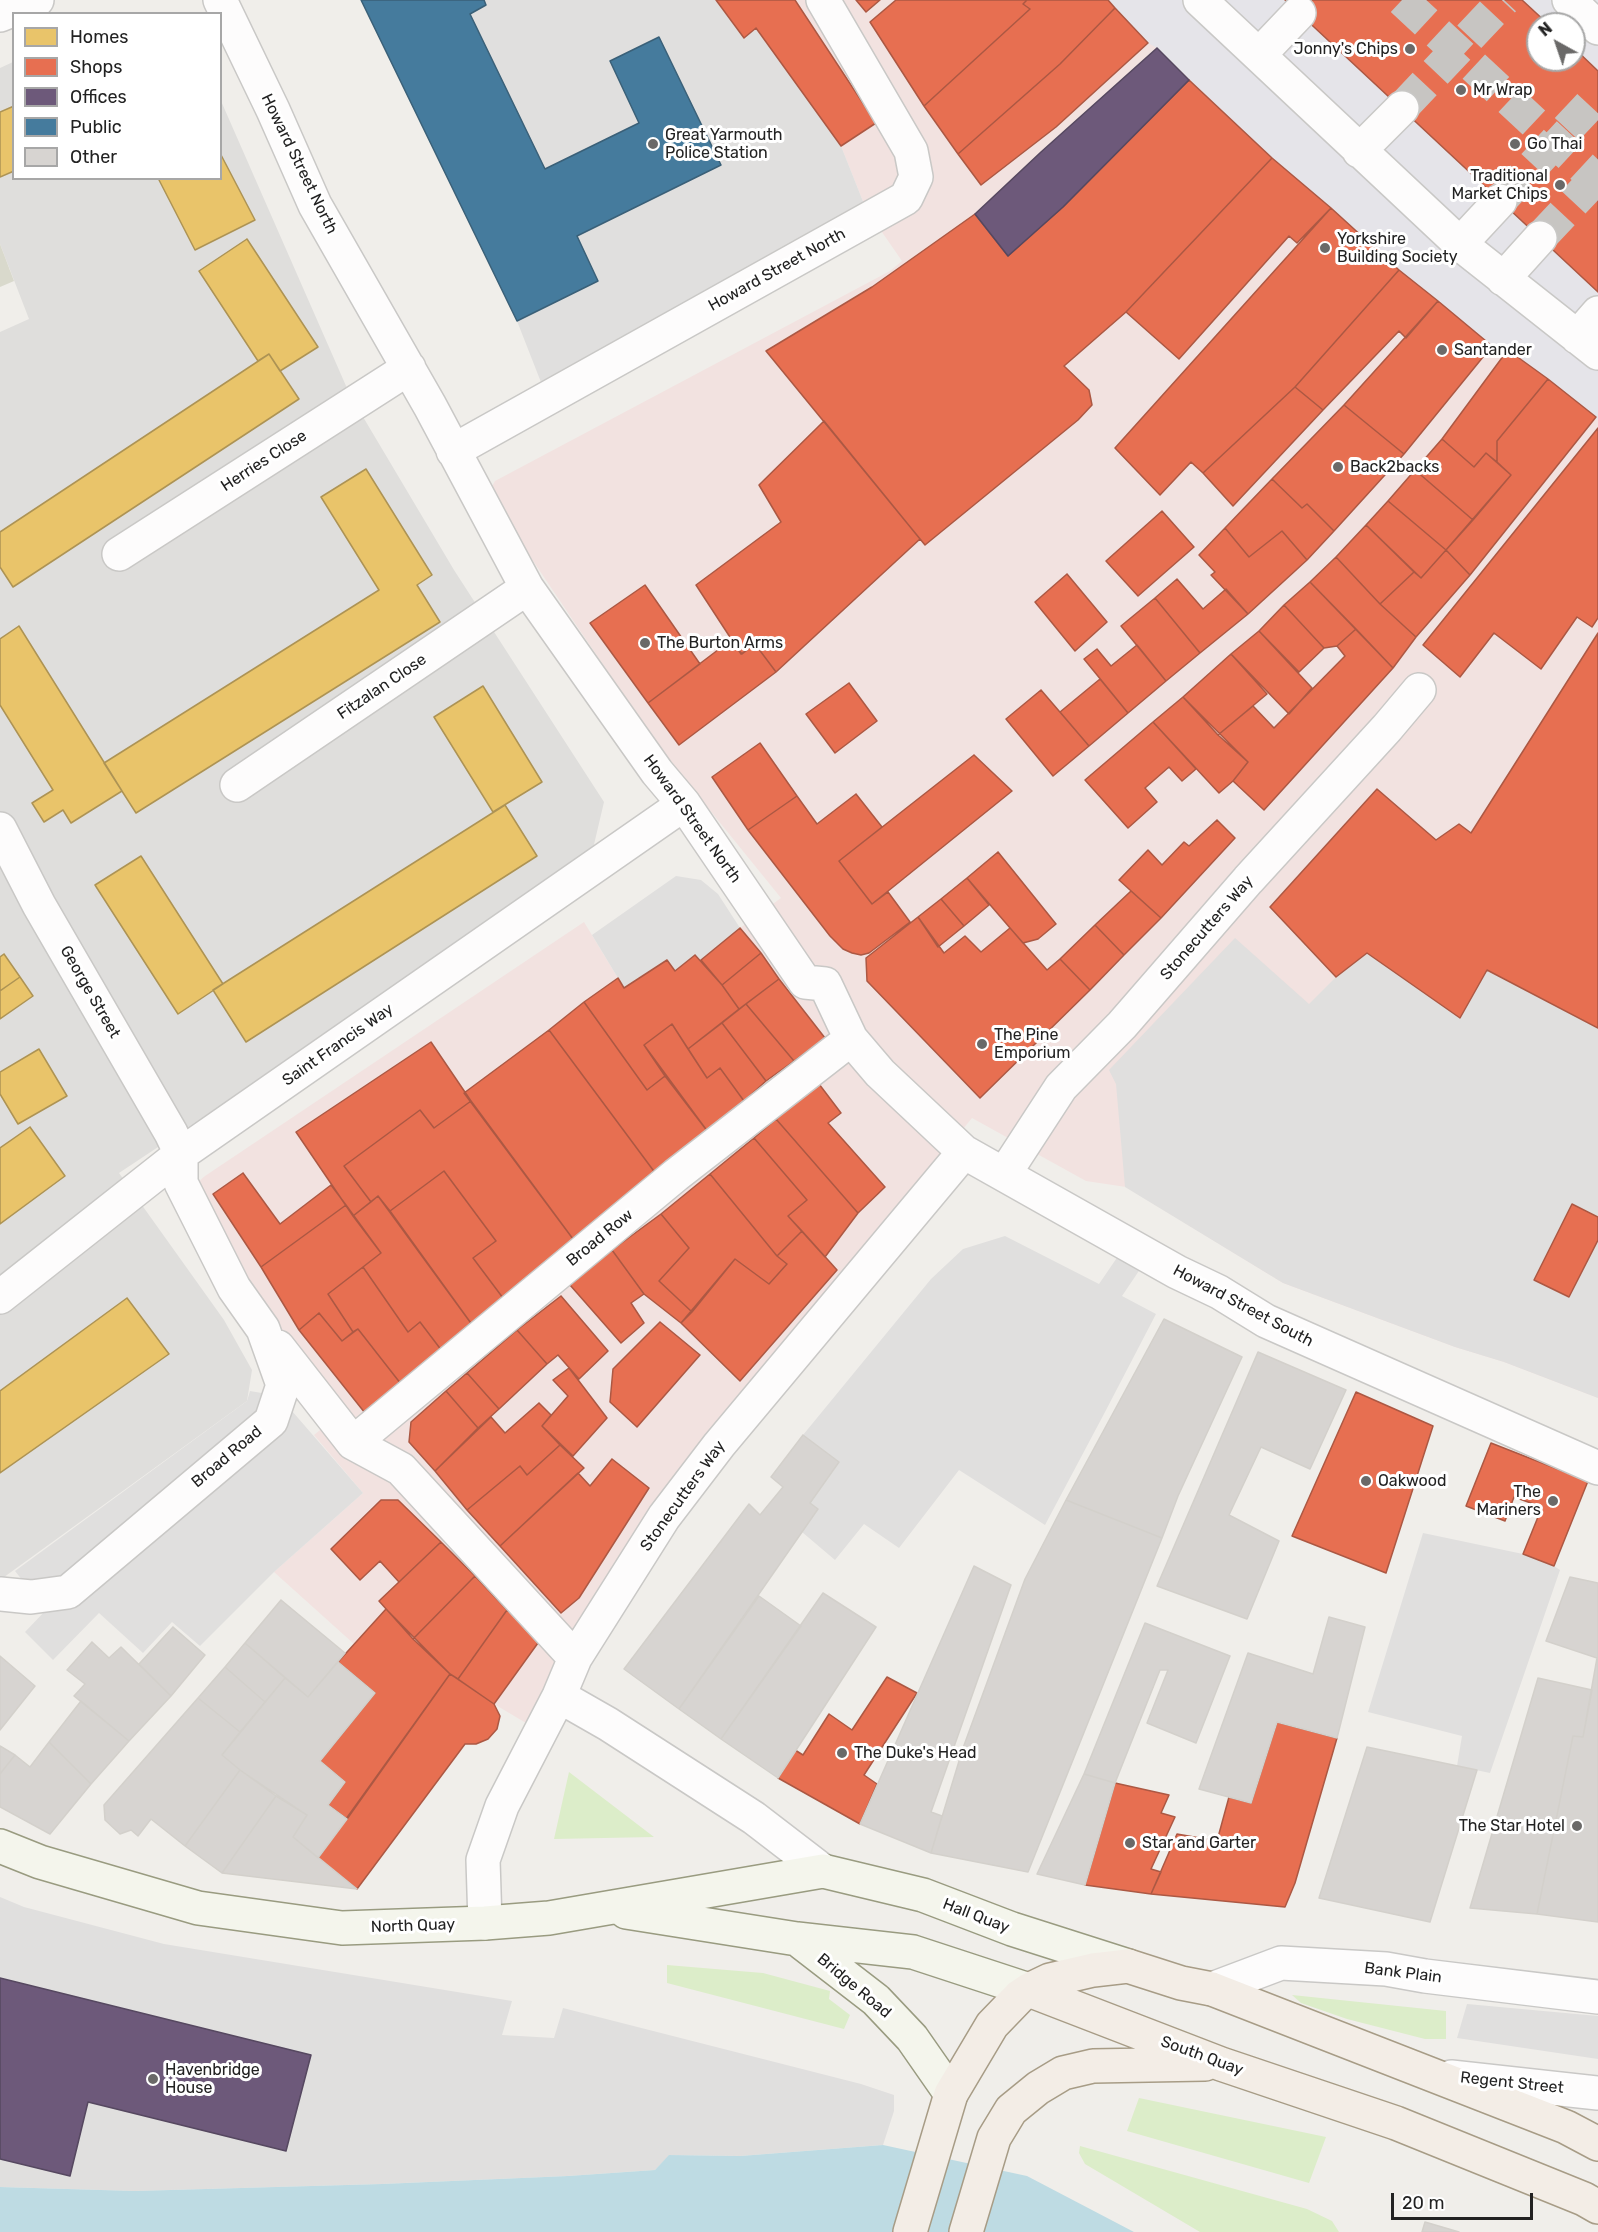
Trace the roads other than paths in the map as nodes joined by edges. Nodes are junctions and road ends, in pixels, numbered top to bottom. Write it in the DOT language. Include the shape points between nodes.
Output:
graph roads {
  1 [pos="37,0"];
  2 [pos="220,0"];
  3 [pos="824,0"];
  4 [pos="1200,0"];
  5 [pos="1569,0"];
  6 [pos="1299,13"];
  7 [pos="0,15"];
  8 [pos="1598,28"];
  9 [pos="1258,55"];
  10 [pos="1401,108"];
  11 [pos="1359,151"];
  12 [pos="1500,201"];
  13 [pos="1540,238"];
  14 [pos="1460,244"];
  15 [pos="1503,279"];
  16 [pos="1591,334"];
  17 [pos="409,368"];
  18 [pos="453,451"];
  19 [pos="119,554"];
  20 [pos="527,588"];
  21 [pos="1419,690"];
  22 [pos="237,785"];
  23 [pos="684,804"];
  24 [pos="0,829"];
  25 [pos="851,1039"];
  26 [pos="964,1152"];
  27 [pos="181,1154"];
  28 [pos="1005,1173"];
  29 [pos="0,1297"];
  30 [pos="263,1329"];
  31 [pos="353,1443"];
  32 [pos="1598,1468"];
  33 [pos="0,1594"];
  34 [pos="575,1658"];
  35 [pos="559,1696"];
  36 [pos="0,1846"];
  37 [pos="822,1871"];
  38 [pos="598,1908"];
  39 [pos="485,1923"];
  40 [pos="797,1939"];
  41 [pos="1128,1966"];
  42 [pos="1212,1989"];
  43 [pos="1029,1990"];
  44 [pos="1598,1997"];
  45 [pos="1221,2064"];
  46 [pos="1425,2074"];
  47 [pos="1598,2093"];
  48 [pos="946,2108"];
  49 [pos="1598,2144"];
  50 [pos="1593,2198"];
  51 [pos="910,2232"];
  52 [pos="966,2232"];
  1 -- 7 [label="street"];
  2 -- 17 [label="street, Howard Street North" via="315,205"];
  3 -- 18 [label="street, Howard Street North" via="911,152 916,177 906,198"];
  4 -- 9 [label="street"];
  5 -- 8 [label="street"];
  6 -- 9 [label="street"];
  9 -- 11 [label="street"];
  10 -- 11 [label="street"];
  11 -- 14 [label="street"];
  12 -- 14 [label="street"];
  13 -- 15 [label="street"];
  14 -- 15 [label="street"];
  15 -- 16 [label="street"];
  17 -- 18 [label="street, Howard Street North"];
  17 -- 19 [label="street, Herries Close"];
  18 -- 20 [label="street, Howard Street North"];
  20 -- 22 [label="street, Fitzalan Close"];
  20 -- 23 [label="street, Howard Street North" via="657,772"];
  21 -- 28 [label="street, Stonecutters Way" via="1122,1025 1061,1087"];
  23 -- 25 [label="street, Howard Street North" via="805,982 825,984"];
  23 -- 27 [label="street, Saint Francis Way"];
  24 -- 27 [label="street, George Street"];
  25 -- 26 [label="street, Howard Street North" via="880,1073"];
  25 -- 31 [label="street, Broad Row" via="633,1211"];
  26 -- 28 [label="street, Howard Street South"];
  26 -- 34 [label="street, Stonecutters Way" via="664,1516"];
  27 -- 29 [label="street, Saint Francis Way"];
  27 -- 30 [label="street, Broad Road" via="181,1183 234,1288"];
  28 -- 32 [label="street, Howard Street South" via="1266,1322"];
  30 -- 31 [label="street"];
  30 -- 33 [label="street, Broad Road" via="283,1385 271,1421 68,1592 31,1597"];
  31 -- 34 [label="street" via="401,1469"];
  34 -- 35 [label="street, Stonecutters Way"];
  35 -- 37 [label="street, Hall Quay" via="753,1818"];
  35 -- 39 [label="street, Stonecutters Way" via="502,1806 483,1860"];
  36 -- 39 [label="main road, North Quay" via="40,1862 198,1908 342,1928"];
  37 -- 38 [label="main road, Hall Quay"];
  37 -- 41 [label="main road, Hall Quay" via="923,1895 1012,1929"];
  38 -- 39 [label="main road, Hall Quay" via="549,1918"];
  38 -- 40 [label="main road, Hall Quay"];
  40 -- 43 [label="main road, South Quay" via="913,1952"];
  40 -- 48 [label="main road, Bridge Road" via="876,2000 912,2038"];
  41 -- 42 [label="main road"];
  41 -- 43 [label="main road" via="1050,1980"];
  42 -- 44 [label="street, Bank Plain" via="1281,1963 1386,1968"];
  42 -- 46 [label="main road"];
  43 -- 45 [label="main road, South Quay"];
  43 -- 48 [label="main road" via="992,2025"];
  45 -- 50 [label="main road, South Quay" via="1396,2123"];
  45 -- 52 [label="main road" via="1094,2066 1063,2073 1038,2088 1011,2110 994,2138"];
  46 -- 47 [label="street, Regent Street"];
  46 -- 49 [label="main road" via="1566,2127"];
  48 -- 51 [label="main road"];
}
